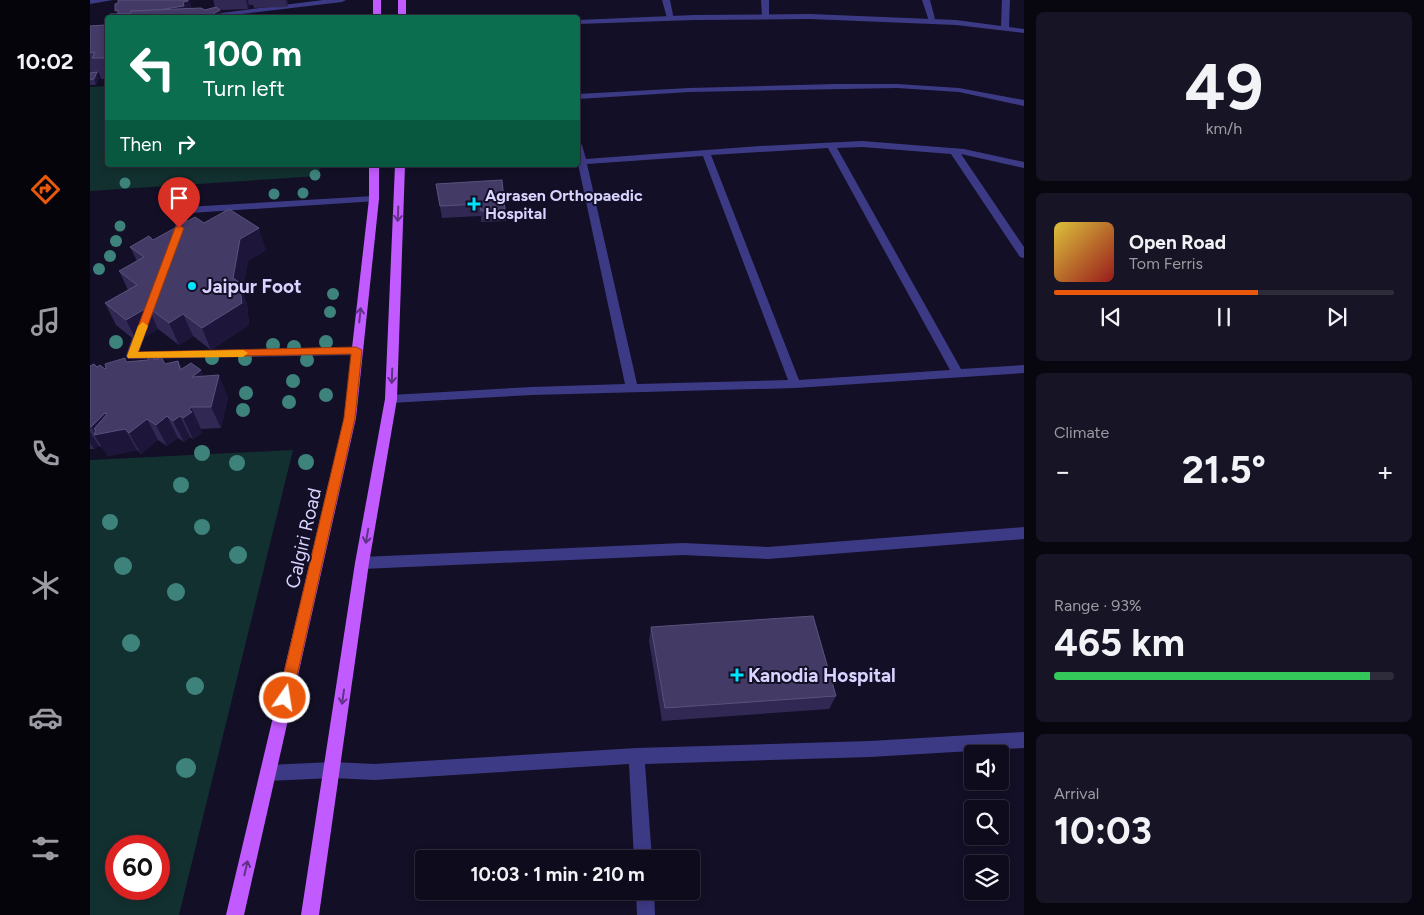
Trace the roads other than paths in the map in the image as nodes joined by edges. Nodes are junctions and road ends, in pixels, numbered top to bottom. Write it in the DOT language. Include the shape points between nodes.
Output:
graph roads {
  1 [pos="109,0"];
  2 [pos="342,0"];
  3 [pos="377,0"];
  4 [pos="402,0"];
  5 [pos="666,0"];
  6 [pos="765,0"];
  7 [pos="926,0"];
  8 [pos="1006,0"];
  9 [pos="90,2"];
  10 [pos="210,15"];
  11 [pos="377,15"];
  12 [pos="402,15"];
  13 [pos="766,16"];
  14 [pos="671,18"];
  15 [pos="933,21"];
  16 [pos="580,22"];
  17 [pos="1005,27"];
  18 [pos="1024,31"];
  19 [pos="580,97"];
  20 [pos="1024,102"];
  21 [pos="831,146"];
  22 [pos="954,152"];
  23 [pos="706,153"];
  24 [pos="580,156"];
  25 [pos="581,162"];
  26 [pos="1024,165"];
  27 [pos="374,167"];
  28 [pos="400,167"];
  29 [pos="374,199"];
  30 [pos="1024,255"];
  31 [pos="169,256"];
  32 [pos="145,319"];
  33 [pos="356,350"];
  34 [pos="1024,369"];
  35 [pos="958,373"];
  36 [pos="795,384"];
  37 [pos="632,390"];
  38 [pos="391,399"];
  39 [pos="1024,533"];
  40 [pos="362,563"];
  41 [pos="1024,740"];
  42 [pos="637,756"];
  43 [pos="333,770"];
  44 [pos="268,773"];
  45 [pos="642,850"];
  46 [pos="645,900"];
  47 [pos="235,915"];
  48 [pos="310,915"];
  49 [pos="646,915"];
  1 -- 9 [label="street"];
  2 -- 10 [label="street"];
  3 -- 11 [label="main road"];
  4 -- 12 [label="main road"];
  5 -- 14 [label="street"];
  6 -- 13 [label="street"];
  7 -- 15 [label="street"];
  8 -- 17 [label="street"];
  13 -- 14 [label="street"];
  13 -- 15 [label="street"];
  14 -- 16 [label="street"];
  15 -- 17 [label="street"];
  17 -- 18 [label="street"];
  19 -- 20 [label="street" via="689,90 888,86 959,90"];
  21 -- 22 [label="street" via="862,144"];
  21 -- 23 [label="street"];
  21 -- 35 [label="street"];
  22 -- 26 [label="street"];
  22 -- 30 [label="street"];
  23 -- 25 [label="street"];
  23 -- 36 [label="street"];
  24 -- 25 [label="street"];
  25 -- 37 [label="street"];
  27 -- 29 [label="main road, Calgiri Road"];
  28 -- 38 [label="main road, one-way"];
  29 -- 31 [label="street" via="186,210"];
  33 -- 29 [label="main road, Calgiri Road, one-way"];
  32 -- 33 [label="street" via="132,356"];
  33 -- 44 [label="main road, Calgiri Road" via="350,418"];
  34 -- 35 [label="street"];
  35 -- 36 [label="street"];
  36 -- 37 [label="street"];
  37 -- 38 [label="street" via="532,391"];
  38 -- 40 [label="main road, one-way"];
  39 -- 40 [label="street" via="768,553 683,549"];
  40 -- 43 [label="main road, one-way"];
  41 -- 42 [label="street" via="870,749"];
  42 -- 43 [label="street" via="374,772"];
  42 -- 45 [label="street"];
  43 -- 44 [label="street"];
  43 -- 48 [label="main road"];
  47 -- 44 [label="main road, Calgiri Road, one-way"];
  46 -- 49 [label="street"];
}
